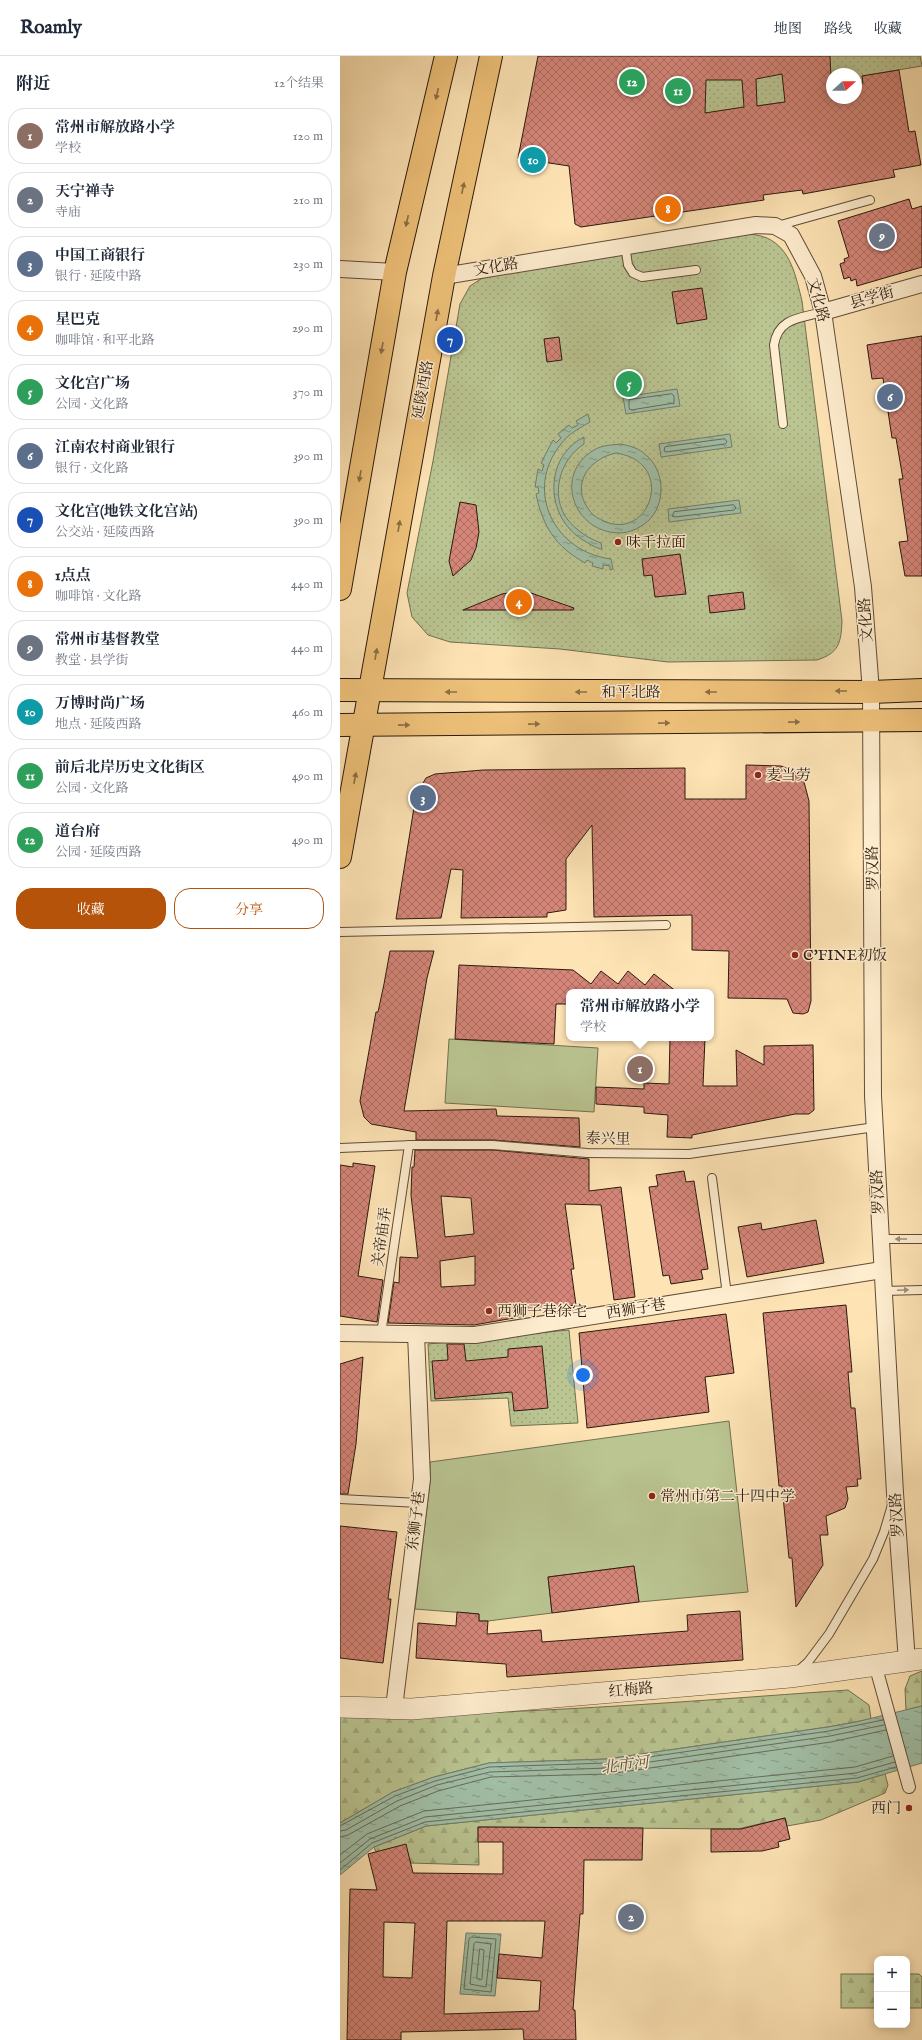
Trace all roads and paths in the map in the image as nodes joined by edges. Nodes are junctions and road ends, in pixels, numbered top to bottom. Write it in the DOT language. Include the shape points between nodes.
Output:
graph roads {
  1 [pos="446,56"];
  2 [pos="491,56"];
  3 [pos="870,200"];
  4 [pos="775,226"];
  5 [pos="625,245"];
  6 [pos="340,269"];
  7 [pos="696,270"];
  8 [pos="395,272"];
  9 [pos="444,276"];
  10 [pos="922,284"];
  11 [pos="823,312"];
  12 [pos="783,424"];
  13 [pos="340,589"];
  14 [pos="340,690"];
  15 [pos="922,690"];
  16 [pos="369,692"];
  17 [pos="871,692"];
  18 [pos="922,720"];
  19 [pos="871,721"];
  20 [pos="340,726"];
  21 [pos="365,726"];
  22 [pos="340,857"];
  23 [pos="666,925"];
  24 [pos="340,932"];
  25 [pos="875,1127"];
  26 [pos="409,1145"];
  27 [pos="340,1148"];
  28 [pos="712,1178"];
  29 [pos="881,1239"];
  30 [pos="922,1239"];
  31 [pos="882,1270"];
  32 [pos="922,1290"];
  33 [pos="883,1291"];
  34 [pos="727,1295"];
  35 [pos="340,1333"];
  36 [pos="381,1334"];
  37 [pos="416,1334"];
  38 [pos="895,1493"];
  39 [pos="340,1499"];
  40 [pos="419,1503"];
  41 [pos="914,1661"];
  42 [pos="878,1675"];
  43 [pos="790,1677"];
  44 [pos="340,1707"];
  45 [pos="394,1708"];
  46 [pos="909,1787"];
  1 -- 8 [label="main road, one-way"];
  9 -- 2 [label="main road, 延陵西路, one-way"];
  3 -- 4 [label="lane"];
  4 -- 5 [label="street, 文化路" via="756,225"];
  4 -- 11 [label="street, 文化路" via="791,235 813,276"];
  5 -- 7 [label="lane" via="628,265 633,273 642,277"];
  5 -- 9 [label="street, 文化路"];
  6 -- 8 [label="street"];
  8 -- 13 [label="main road, one-way"];
  16 -- 9 [label="main road, 延陵西路, one-way"];
  10 -- 11 [label="street, 县学街"];
  11 -- 12 [label="lane" via="793,320 781,326 776,334 774,345"];
  11 -- 17 [label="street, 文化路" via="863,587"];
  14 -- 16 [label="main road, 和平北路"];
  15 -- 17 [label="main road, 和平北路"];
  17 -- 16 [label="main road, 和平北路, one-way"];
  16 -- 21 [label="main road, 延陵西路"];
  17 -- 19 [label="street, 文化路"];
  18 -- 19 [label="main road, 和平北路"];
  21 -- 19 [label="main road, 和平北路, one-way"];
  19 -- 25 [label="street, 罗汉路"];
  20 -- 21 [label="main road, 和平北路"];
  22 -- 21 [label="main road, 延陵西路, one-way"];
  23 -- 24 [label="lane"];
  25 -- 26 [label="lane, 泰兴里" via="689,1154 587,1153 492,1145"];
  25 -- 29 [label="street, 罗汉路"];
  26 -- 27 [label="lane, 泰兴里"];
  26 -- 36 [label="lane, 关帝庙弄"];
  28 -- 34 [label="lane"];
  30 -- 29 [label="lane, one-way"];
  29 -- 31 [label="street, 罗汉路"];
  31 -- 33 [label="street, 罗汉路"];
  31 -- 34 [label="street, 西狮子巷"];
  33 -- 32 [label="lane, one-way"];
  33 -- 38 [label="street, 罗汉路"];
  34 -- 37 [label="street, 西狮子巷" via="475,1335"];
  35 -- 36 [label="street, 西狮子巷"];
  36 -- 37 [label="street, 西狮子巷"];
  37 -- 40 [label="street, 东狮子巷" via="422,1479"];
  38 -- 41 [label="street, 罗汉路"];
  38 -- 43 [label="lane" via="884,1532 872,1559 828,1634 808,1662"];
  39 -- 40 [label="lane"];
  40 -- 45 [label="street, 东狮子巷"];
  41 -- 43 [label="street, 红梅路"];
  42 -- 46 [label="street"];
  43 -- 45 [label="street, 红梅路" via="412,1709"];
  44 -- 45 [label="street, 红梅路"];
}
